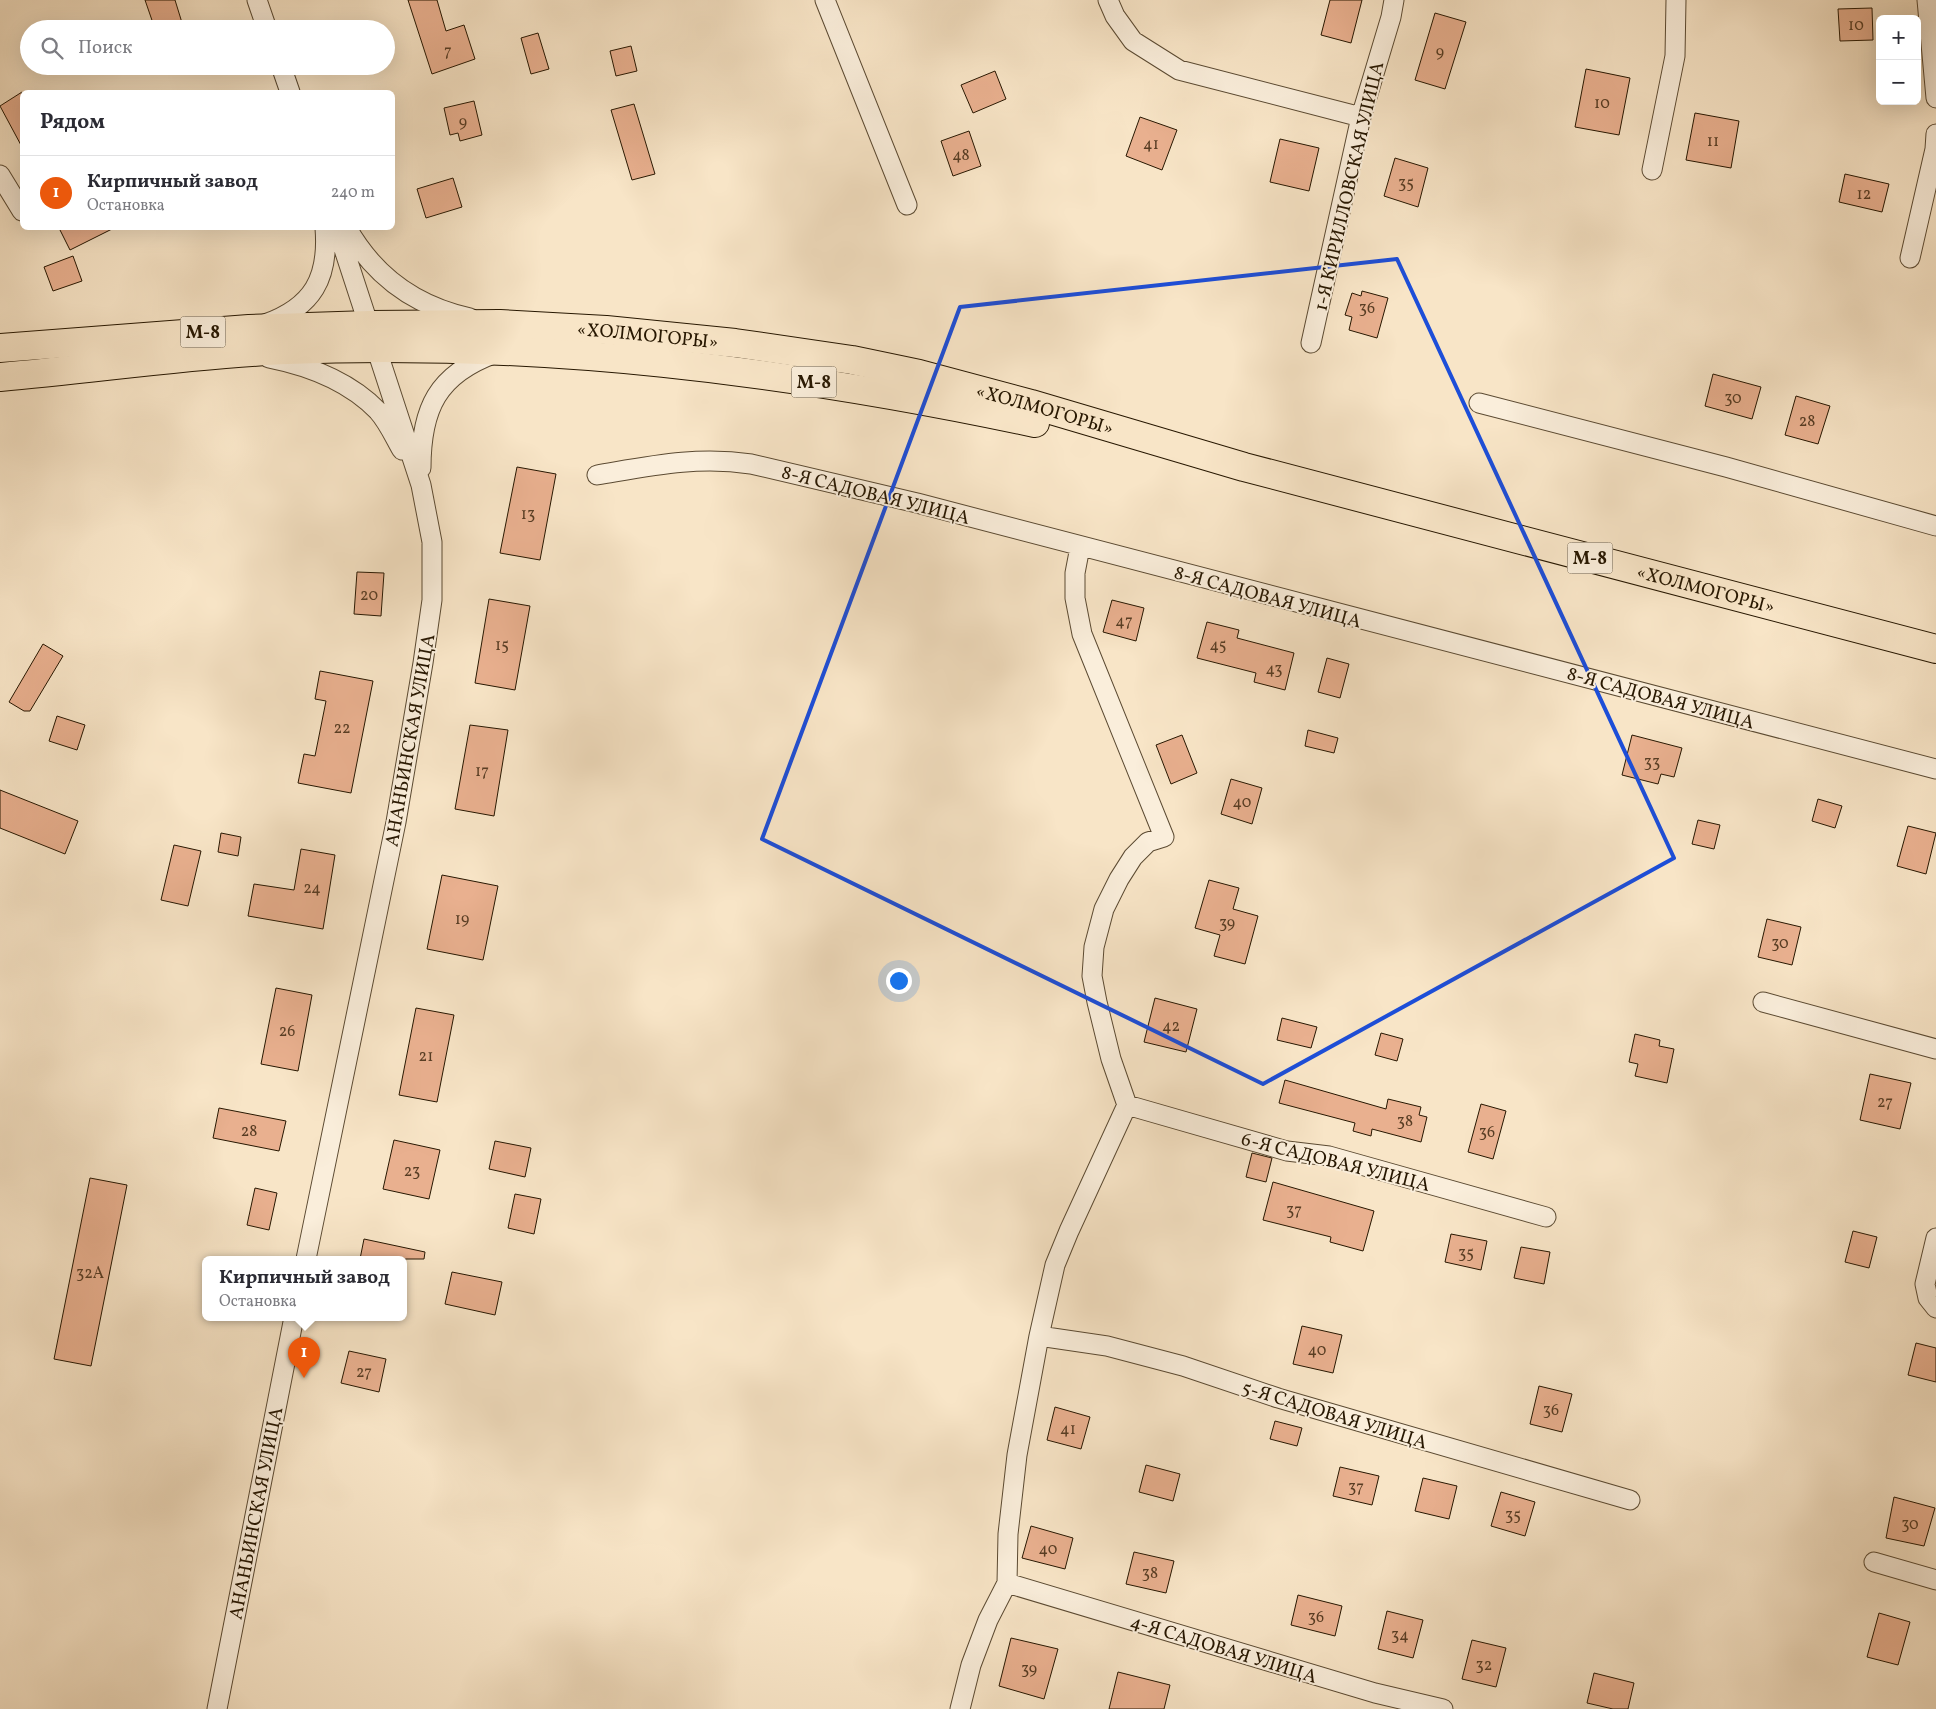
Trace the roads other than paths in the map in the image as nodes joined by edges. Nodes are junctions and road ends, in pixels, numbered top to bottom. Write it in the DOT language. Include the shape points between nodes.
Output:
graph roads {
  1 [pos="258,0"];
  2 [pos="825,0"];
  3 [pos="1108,0"];
  4 [pos="1394,0"];
  5 [pos="1676,0"];
  6 [pos="1928,0"];
  7 [pos="264,20"];
  8 [pos="284,75"];
  9 [pos="289,90"];
  10 [pos="1936,98"];
  11 [pos="1361,117"];
  12 [pos="1936,134"];
  13 [pos="1652,170"];
  14 [pos="0,175"];
  15 [pos="907,206"];
  16 [pos="20,208"];
  17 [pos="326,230"];
  18 [pos="338,230"];
  19 [pos="348,230"];
  20 [pos="1910,258"];
  21 [pos="373,337"];
  22 [pos="503,337"];
  23 [pos="244,341"];
  24 [pos="1311,343"];
  25 [pos="0,348"];
  26 [pos="0,377"];
  27 [pos="1479,403"];
  28 [pos="597,475"];
  29 [pos="421,484"];
  30 [pos="1936,526"];
  31 [pos="1080,547"];
  32 [pos="1936,649"];
  33 [pos="1936,769"];
  34 [pos="1764,1002"];
  35 [pos="1936,1049"];
  36 [pos="1127,1105"];
  37 [pos="1546,1217"];
  38 [pos="1936,1238"];
  39 [pos="307,1256"];
  40 [pos="1932,1303"];
  41 [pos="293,1321"];
  42 [pos="1039,1336"];
  43 [pos="1630,1500"];
  44 [pos="1874,1562"];
  45 [pos="1936,1580"];
  46 [pos="1007,1583"];
  47 [pos="217,1709"];
  48 [pos="960,1709"];
  49 [pos="1443,1709"];
  1 -- 7 [label="street"];
  2 -- 15 [label="street"];
  3 -- 11 [label="street" via="1133,41 1179,70"];
  4 -- 11 [label="street, 1-Я КИРИЛЛОВСКАЯ УЛИЦА"];
  5 -- 13 [label="street" via="1676,56"];
  6 -- 10 [label="street"];
  8 -- 9 [label="street"];
  11 -- 24 [label="street, 1-Я КИРИЛЛОВСКАЯ УЛИЦА"];
  12 -- 20 [label="street"];
  14 -- 16 [label="street"];
  17 -- 23 [label="street" via="322,273 310,297"];
  18 -- 21 [label="street, АНАНЬИНСКАЯ УЛИЦА"];
  19 -- 22 [label="street" via="371,263 394,284"];
  21 -- 22 [label="highway, «ХОЛМОГОРЫ» / М-8"];
  21 -- 23 [label="highway, «ХОЛМОГОРЫ» / М-8"];
  21 -- 29 [label="street, АНАНЬИНСКАЯ УЛИЦА"];
  22 -- 29 [label="street" via="485,357 458,372 435,399 423,428"];
  22 -- 32 [label="highway, «ХОЛМОГОРЫ» / М-8" via="578,354 687,364 911,397 1244,467"];
  23 -- 25 [label="highway, «ХОЛМОГОРЫ» / М-8" via="37,344"];
  23 -- 26 [label="highway, «ХОЛМОГОРЫ» / М-8" via="39,374"];
  23 -- 29 [label="street" via="324,374 354,391 379,412"];
  27 -- 30 [label="street" via="1726,466"];
  28 -- 31 [label="street, 8-Я САДОВАЯ УЛИЦА" via="668,462 724,460 751,464 917,503"];
  29 -- 39 [label="street, АНАНЬИНСКАЯ УЛИЦА" via="432,542 429,628 396,822"];
  31 -- 33 [label="street, 8-Я САДОВАЯ УЛИЦА"];
  31 -- 36 [label="street" via="1075,598 1082,634 1164,836 1148,842 1119,878 1104,909 1094,947 1092,976 1111,1059"];
  34 -- 35 [label="street"];
  36 -- 37 [label="street, 6-Я САДОВАЯ УЛИЦА" via="1287,1151 1329,1156"];
  36 -- 42 [label="street" via="1055,1265"];
  38 -- 40 [label="street" via="1925,1284"];
  41 -- 47 [label="street, АНАНЬИНСКАЯ УЛИЦА"];
  42 -- 43 [label="street, 5-Я САДОВАЯ УЛИЦА" via="1106,1346 1182,1366 1287,1401"];
  42 -- 46 [label="street" via="1013,1481"];
  44 -- 45 [label="street"];
  46 -- 48 [label="street" via="988,1620 971,1665"];
  46 -- 49 [label="street, 4-Я САДОВАЯ УЛИЦА" via="1375,1693"];
}
